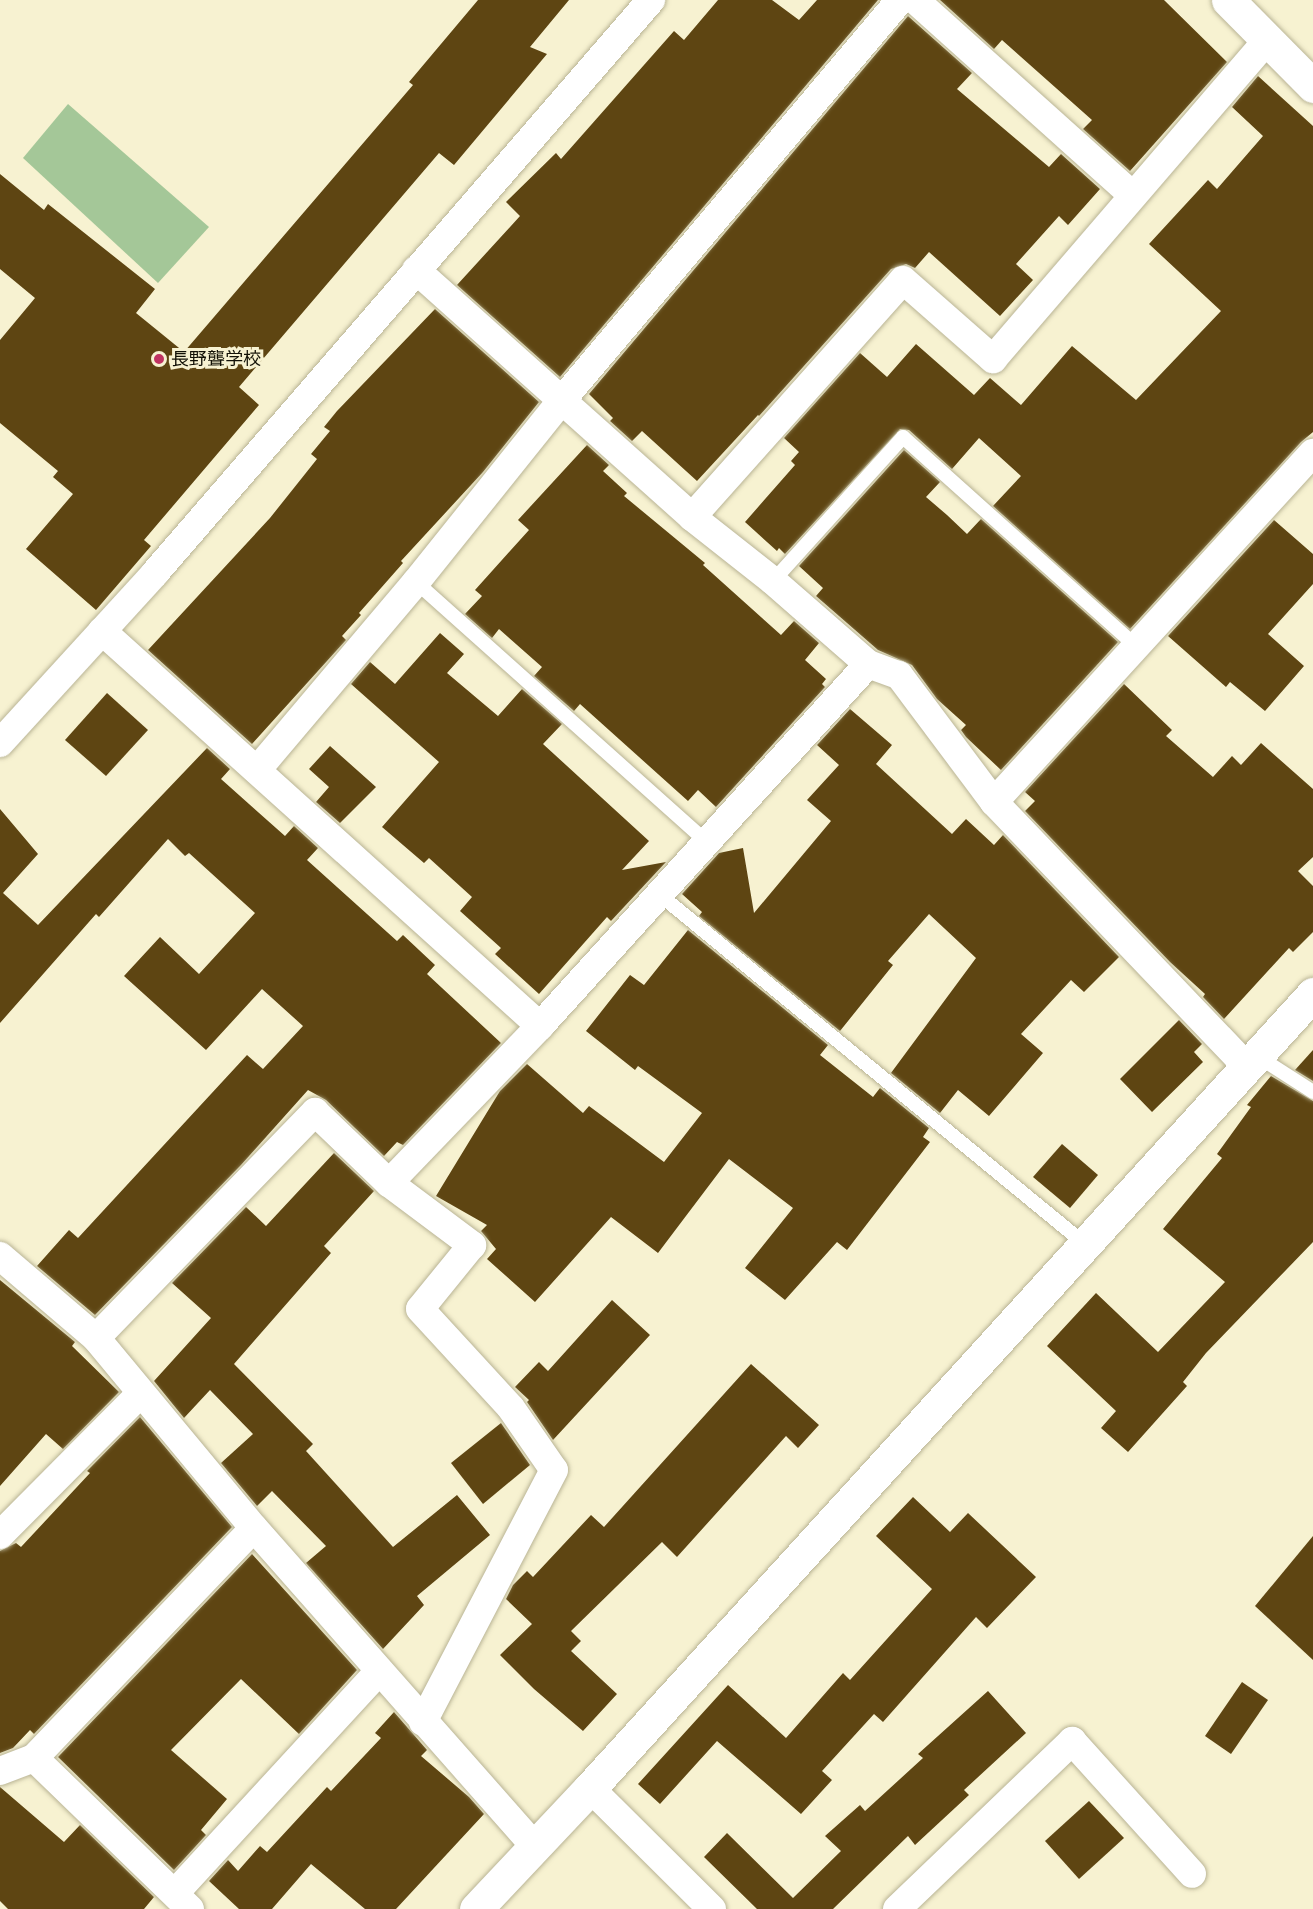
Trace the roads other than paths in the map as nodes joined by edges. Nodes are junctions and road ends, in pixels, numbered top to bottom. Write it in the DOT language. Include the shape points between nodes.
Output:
graph roads {
  1 [pos="651,0"];
  2 [pos="900,0"];
  3 [pos="915,0"];
  4 [pos="1228,0"];
  5 [pos="1266,40"];
  6 [pos="1313,86"];
  7 [pos="1132,195"];
  8 [pos="416,270"];
  9 [pos="562,400"];
  10 [pos="1313,453"];
  11 [pos="692,517"];
  12 [pos="773,581"];
  13 [pos="416,582"];
  14 [pos="102,631"];
  15 [pos="1137,646"];
  16 [pos="868,664"];
  17 [pos="0,743"];
  18 [pos="257,770"];
  19 [pos="994,802"];
  20 [pos="707,842"];
  21 [pos="659,894"];
  22 [pos="1313,994"];
  23 [pos="540,1026"];
  24 [pos="1252,1061"];
  25 [pos="1313,1092"];
  26 [pos="389,1183"];
  27 [pos="1085,1244"];
  28 [pos="0,1256"];
  29 [pos="96,1338"];
  30 [pos="140,1394"];
  31 [pos="254,1528"];
  32 [pos="0,1535"];
  33 [pos="379,1671"];
  34 [pos="423,1722"];
  35 [pos="34,1758"];
  36 [pos="0,1771"];
  37 [pos="590,1788"];
  38 [pos="534,1846"];
  39 [pos="1192,1874"];
  40 [pos="182,1901"];
  41 [pos="476,1909"];
  42 [pos="712,1909"];
  43 [pos="897,1909"];
  1 -- 8 [label="street"];
  2 -- 9 [label="street"];
  3 -- 7 [label="street"];
  4 -- 5 [label="street"];
  5 -- 6 [label="street"];
  5 -- 7 [label="street"];
  7 -- 11 [label="street" via="993,359 903,280"];
  8 -- 9 [label="street"];
  8 -- 14 [label="street"];
  9 -- 11 [label="street"];
  9 -- 13 [label="street"];
  10 -- 15 [label="street"];
  11 -- 12 [label="street"];
  12 -- 15 [label="lane" via="903,437"];
  12 -- 16 [label="street"];
  13 -- 18 [label="street"];
  13 -- 20 [label="lane"];
  14 -- 17 [label="street"];
  14 -- 18 [label="street"];
  15 -- 19 [label="street"];
  16 -- 19 [label="street" via="899,675"];
  16 -- 20 [label="street"];
  18 -- 23 [label="street"];
  19 -- 24 [label="street"];
  20 -- 21 [label="street"];
  21 -- 23 [label="street"];
  21 -- 27 [label="lane"];
  22 -- 24 [label="street"];
  23 -- 26 [label="street"];
  24 -- 25 [label="lane"];
  24 -- 27 [label="street"];
  26 -- 29 [label="street" via="315,1112"];
  26 -- 34 [label="street" via="472,1245 420,1309 511,1408 554,1470"];
  27 -- 37 [label="street"];
  28 -- 29 [label="street"];
  29 -- 30 [label="street"];
  30 -- 31 [label="street"];
  30 -- 32 [label="street"];
  31 -- 33 [label="street"];
  31 -- 35 [label="street"];
  33 -- 34 [label="street"];
  33 -- 40 [label="street"];
  34 -- 38 [label="street"];
  35 -- 36 [label="street"];
  35 -- 40 [label="street"];
  37 -- 38 [label="street"];
  37 -- 42 [label="street"];
  38 -- 41 [label="street"];
  39 -- 43 [label="street" via="1072,1741"];
}
